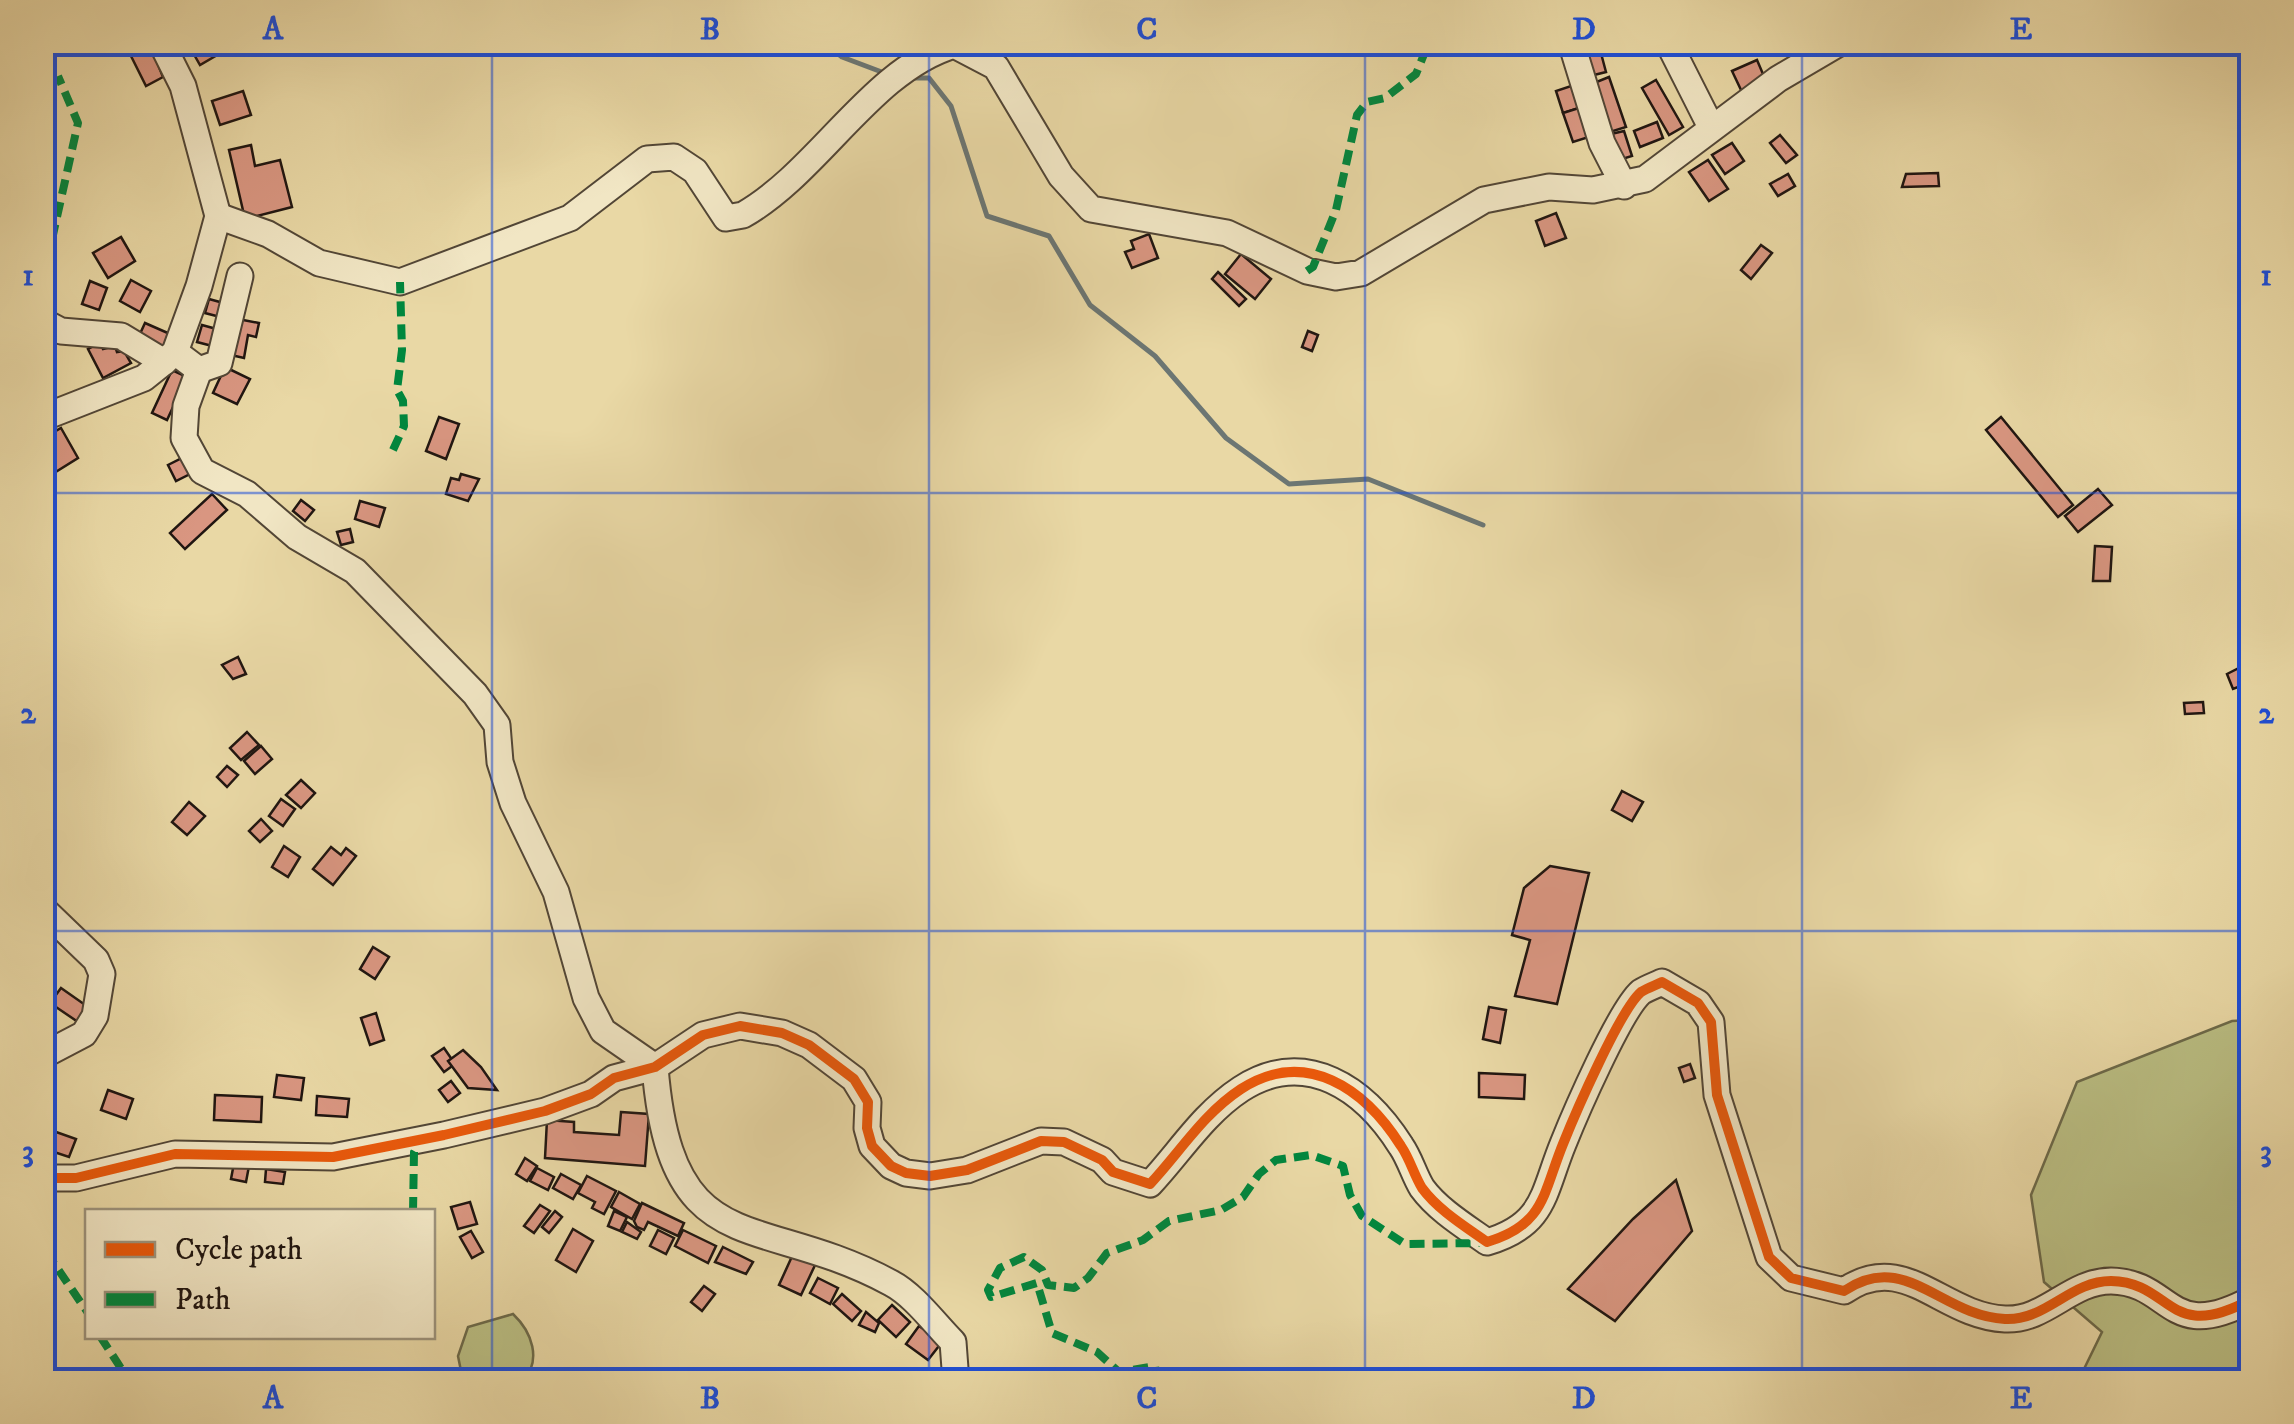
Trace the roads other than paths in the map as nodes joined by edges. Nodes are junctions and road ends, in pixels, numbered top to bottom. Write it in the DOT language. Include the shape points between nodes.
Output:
graph roads {
  1 [pos="160,42"];
  2 [pos="1571,42"];
  3 [pos="1668,42"];
  4 [pos="1841,42"];
  5 [pos="1711,127"];
  6 [pos="1624,186"];
  7 [pos="218,216"];
  8 [pos="240,276"];
  9 [pos="42,321"];
  10 [pos="170,357"];
  11 [pos="199,370"];
  12 [pos="42,418"];
  13 [pos="42,908"];
  14 [pos="42,1056"];
  15 [pos="655,1067"];
  16 [pos="42,1178"];
  17 [pos="2252,1299"];
  18 [pos="956,1382"];
  1 -- 7 [label="street" via="183,86"];
  2 -- 6 [label="street" via="1602,143"];
  3 -- 5 [label="street"];
  4 -- 5 [label="street"];
  5 -- 6 [label="street" via="1645,179"];
  6 -- 7 [label="street" via="1549,187 1484,200 1362,273 1306,271 1228,232 1090,208 1060,176 996,67 954,45 925,54 824,151 743,215 726,218 694,171 674,156 647,159 570,218 400,282 318,264 268,234"];
  7 -- 10 [label="street"];
  8 -- 11 [label="street" via="219,363"];
  9 -- 10 [label="street" via="61,331 121,336"];
  10 -- 11 [label="street"];
  10 -- 12 [label="street" via="144,378"];
  11 -- 15 [label="street" via="184,438 202,471 247,494 296,537 355,571 497,725 513,803 556,892 586,998 603,1031"];
  13 -- 14 [label="street" via="102,974 95,1016 84,1034"];
  15 -- 16 [label="street" via="614,1078 545,1111 333,1157 175,1154 76,1178"];
  15 -- 17 [label="street" via="703,1035 740,1026 782,1033 854,1079 868,1102 872,1146 906,1173 967,1170 1042,1140 1064,1142 1112,1172 1150,1184 1196,1128 1241,1089 1293,1071 1328,1075 1401,1145 1423,1188 1488,1242 1511,1235 1543,1204 1608,1048 1640,993 1662,982 1698,1002 1711,1022 1718,1095 1730,1135 1770,1258 1791,1278 1844,1292 1862,1279 1887,1274 1965,1313 2007,1319 2036,1315 2082,1286 2111,1281 2138,1287 2190,1316 2222,1315"];
  15 -- 18 [label="street" via="665,1131 684,1184 707,1212 750,1234 894,1284 953,1342"];
}
